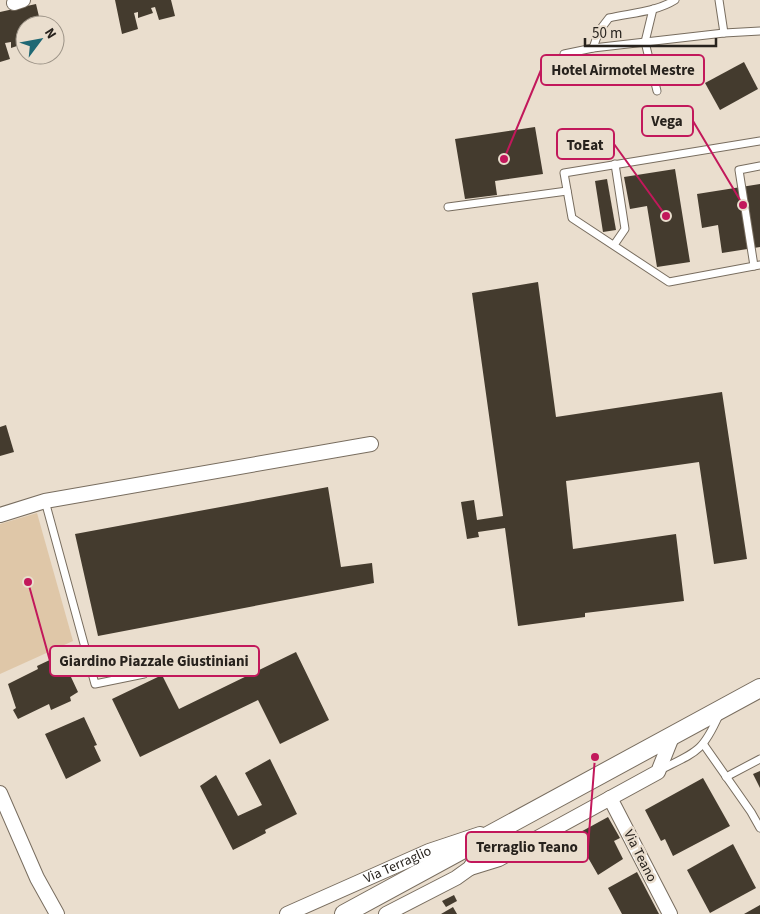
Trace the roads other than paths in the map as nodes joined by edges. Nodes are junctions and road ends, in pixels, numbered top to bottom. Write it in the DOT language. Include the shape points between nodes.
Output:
graph roads {
  1 [pos="675,0"];
  2 [pos="720,0"];
  3 [pos="653,9"];
  4 [pos="760,31"];
  5 [pos="724,33"];
  6 [pos="646,42"];
  7 [pos="593,48"];
  8 [pos="564,54"];
  9 [pos="657,91"];
  10 [pos="760,141"];
  11 [pos="615,164"];
  12 [pos="760,166"];
  13 [pos="567,191"];
  14 [pos="448,207"];
  15 [pos="614,245"];
  16 [pos="757,266"];
  17 [pos="371,444"];
  18 [pos="45,501"];
  19 [pos="0,515"];
  20 [pos="144,674"];
  21 [pos="760,688"];
  22 [pos="721,710"];
  23 [pos="672,737"];
  24 [pos="704,745"];
  25 [pos="760,759"];
  26 [pos="658,772"];
  27 [pos="726,777"];
  28 [pos="0,795"];
  29 [pos="610,798"];
  30 [pos="511,822"];
  31 [pos="760,828"];
  32 [pos="470,868"];
  33 [pos="37,878"];
  34 [pos="47,914"];
  35 [pos="57,914"];
  36 [pos="287,914"];
  37 [pos="344,914"];
  38 [pos="387,914"];
  39 [pos="670,914"];
  1 -- 3 [label="lane"];
  2 -- 5 [label="lane"];
  3 -- 6 [label="lane"];
  3 -- 7 [label="lane" via="609,18 599,31"];
  4 -- 5 [label="lane"];
  5 -- 6 [label="lane"];
  6 -- 7 [label="lane"];
  6 -- 9 [label="lane"];
  7 -- 8 [label="lane"];
  10 -- 11 [label="lane"];
  11 -- 13 [label="lane" via="564,173"];
  11 -- 15 [label="lane" via="625,229"];
  12 -- 16 [label="lane" via="739,170"];
  13 -- 14 [label="lane"];
  13 -- 15 [label="lane" via="572,218"];
  15 -- 16 [label="lane" via="669,282"];
  17 -- 18 [label="street"];
  18 -- 19 [label="street"];
  18 -- 20 [label="lane" via="95,684"];
  21 -- 22 [label="street, Via Terraglio"];
  22 -- 23 [label="street, Via Terraglio"];
  22 -- 24 [label="lane"];
  23 -- 26 [label="street"];
  23 -- 30 [label="street, Via Terraglio"];
  24 -- 26 [label="lane"];
  24 -- 27 [label="lane"];
  25 -- 27 [label="lane"];
  26 -- 29 [label="street, Via Terraglio"];
  27 -- 31 [label="lane"];
  28 -- 33 [label="street"];
  29 -- 32 [label="street, Via Terraglio" via="498,859"];
  29 -- 39 [label="street, Via Teano"];
  30 -- 32 [label="street, Via Terraglio" via="477,856"];
  30 -- 36 [label="street, Via Terraglio" via="429,851"];
  30 -- 37 [label="street, Via Terraglio"];
  32 -- 38 [label="street, Via Terraglio"];
  33 -- 34 [label="street"];
  33 -- 35 [label="street"];
}
